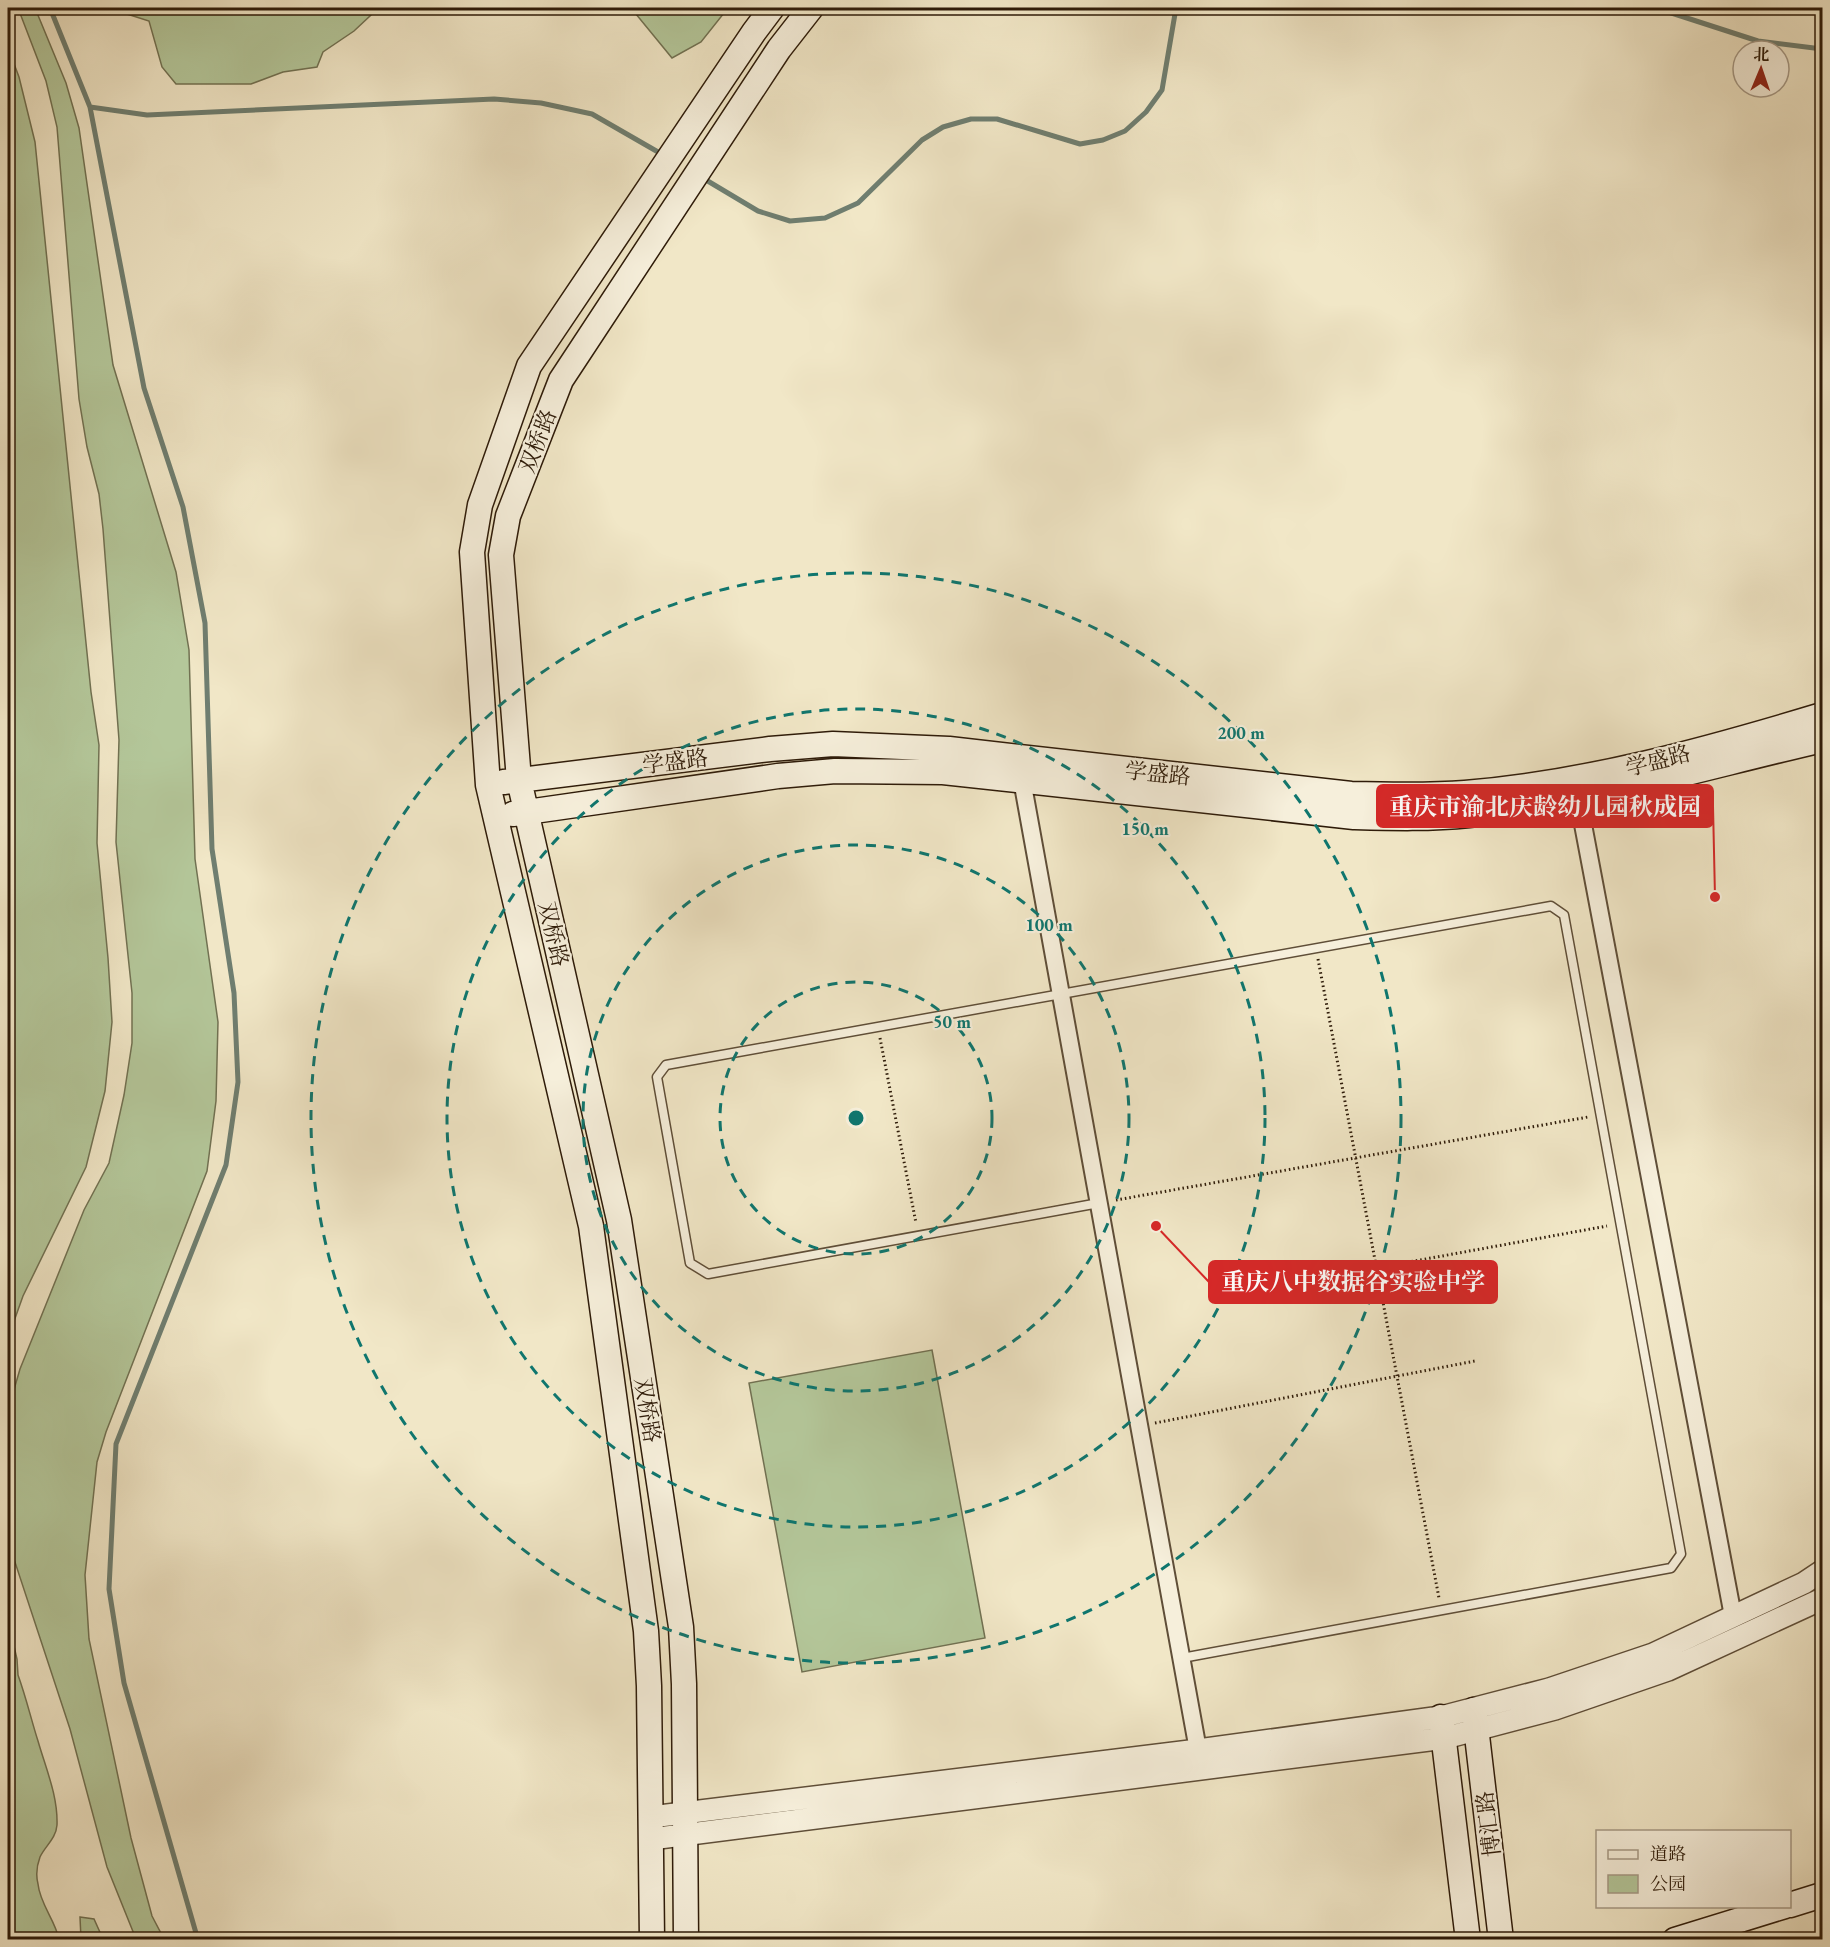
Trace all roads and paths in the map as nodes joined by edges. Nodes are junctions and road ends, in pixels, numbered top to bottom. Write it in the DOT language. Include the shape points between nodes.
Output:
graph roads {
  1 [pos="772,8"];
  2 [pos="810,8"];
  3 [pos="1822,715"];
  4 [pos="1822,740"];
  5 [pos="519,780"];
  6 [pos="1022,780"];
  7 [pos="488,784"];
  8 [pos="1578,798"];
  9 [pos="526,813"];
  10 [pos="495,817"];
  11 [pos="1316,949"];
  12 [pos="1061,994"];
  13 [pos="878,1027"];
  14 [pos="1600,1114"];
  15 [pos="1355,1158"];
  16 [pos="1099,1203"];
  17 [pos="1620,1223"];
  18 [pos="918,1236"];
  19 [pos="1376,1268"];
  20 [pos="1475,1361"];
  21 [pos="1397,1377"];
  22 [pos="1139,1427"];
  23 [pos="1822,1571"];
  24 [pos="1822,1599"];
  25 [pos="1441,1610"];
  26 [pos="1733,1616"];
  27 [pos="1182,1658"];
  28 [pos="1475,1720"];
  29 [pos="1443,1727"];
  30 [pos="1198,1750"];
  31 [pos="685,1824"];
  32 [pos="651,1828"];
  33 [pos="1822,1895"];
  34 [pos="1791,1905"];
  35 [pos="1779,1908"];
  36 [pos="652,1940"];
  37 [pos="686,1940"];
  38 [pos="1468,1940"];
  39 [pos="1501,1940"];
  40 [pos="1675,1940"];
  1 -- 7 [label="main road, 双桥路" via="529,366 480,505 472,552"];
  2 -- 5 [label="main road, 双桥路" via="561,380 508,516 501,555"];
  3 -- 5 [label="main road, 学盛路" via="1615,770 1466,793 1351,794 949,749 833,744"];
  4 -- 8 [label="main road, 学盛路"];
  5 -- 7 [label="main road, 学盛路"];
  5 -- 9 [label="main road, 双桥路"];
  6 -- 8 [label="main road, 学盛路" via="1354,817 1405,819 1468,815"];
  6 -- 9 [label="main road, 学盛路" via="943,772 835,771"];
  6 -- 12 [label="street"];
  7 -- 10 [label="main road, 双桥路"];
  8 -- 26 [label="street"];
  9 -- 10 [label="main road, 学盛路"];
  9 -- 31 [label="main road, 双桥路" via="619,1220 681,1627"];
  10 -- 32 [label="main road, 双桥路" via="591,1226 646,1631"];
  11 -- 12 [label="lane"];
  11 -- 14 [label="lane" via="1551,906 1564,915"];
  11 -- 15 [label="path"];
  12 -- 13 [label="lane"];
  12 -- 16 [label="street"];
  13 -- 18 [label="path"];
  13 -- 18 [label="lane" via="666,1065 657,1077 690,1263 708,1274"];
  14 -- 15 [label="path"];
  14 -- 17 [label="lane"];
  15 -- 16 [label="path"];
  15 -- 19 [label="path"];
  16 -- 18 [label="lane"];
  16 -- 22 [label="street"];
  17 -- 19 [label="path"];
  17 -- 25 [label="lane" via="1681,1554 1671,1568"];
  19 -- 21 [label="path"];
  20 -- 21 [label="path"];
  21 -- 22 [label="path"];
  21 -- 25 [label="path"];
  22 -- 27 [label="street"];
  23 -- 26 [label="street"];
  24 -- 28 [label="street" via="1668,1670 1555,1709"];
  25 -- 27 [label="lane"];
  26 -- 28 [label="street" via="1653,1654"];
  27 -- 30 [label="street"];
  28 -- 29 [label="street"];
  28 -- 39 [label="main road, 博汇路"];
  29 -- 30 [label="street"];
  29 -- 31 [label="street"];
  29 -- 38 [label="main road, 博汇路"];
  30 -- 31 [label="street"];
  31 -- 32 [label="street"];
  31 -- 37 [label="main road, 双桥路"];
  32 -- 36 [label="main road, 双桥路"];
  33 -- 34 [label="main road"];
  35 -- 40 [label="main road"];
}
